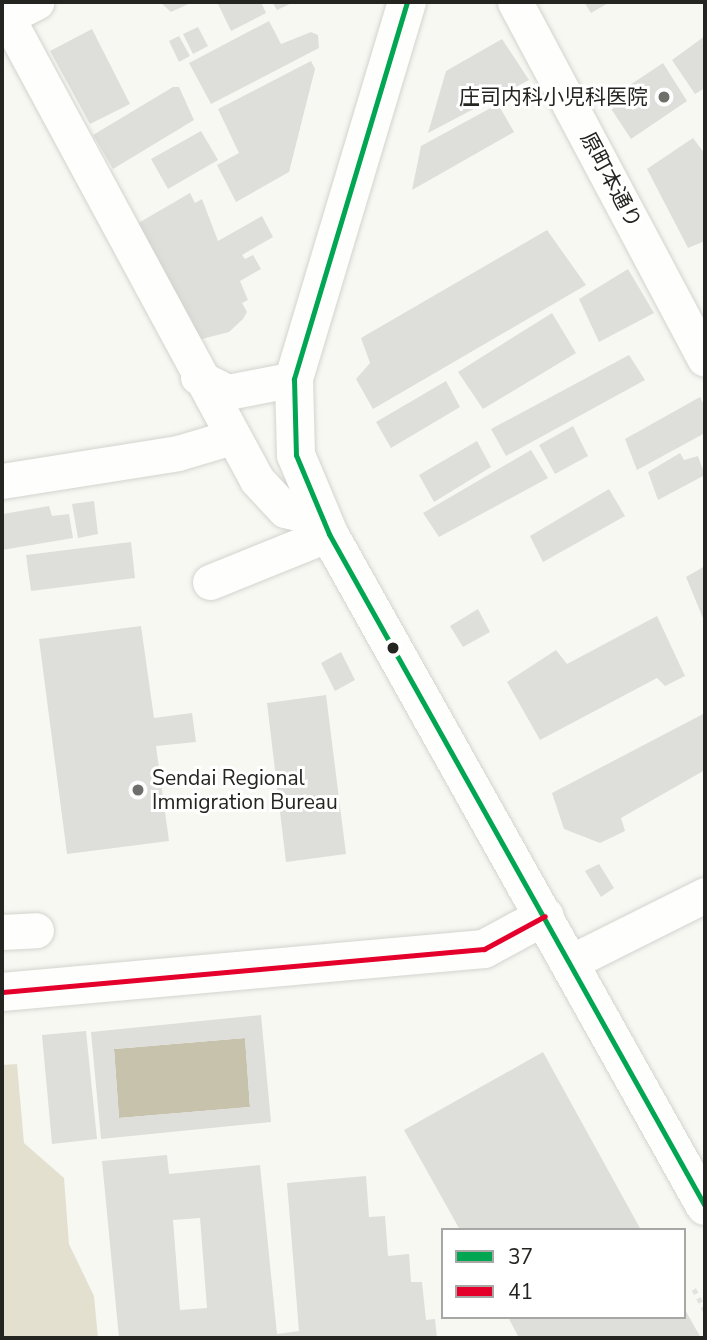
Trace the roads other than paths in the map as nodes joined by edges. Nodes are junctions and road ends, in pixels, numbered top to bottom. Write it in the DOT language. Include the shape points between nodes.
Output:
graph roads {
  1 [pos="407,2"];
  2 [pos="515,2"];
  3 [pos="15,9"];
  4 [pos="705,359"];
  5 [pos="198,377"];
  6 [pos="294,379"];
  7 [pos="232,437"];
  8 [pos="2,481"];
  9 [pos="325,527"];
  10 [pos="210,582"];
  11 [pos="705,895"];
  12 [pos="545,916"];
  13 [pos="36,930"];
  14 [pos="2,932"];
  15 [pos="571,962"];
  16 [pos="2,992"];
  17 [pos="705,1206"];
  1 -- 6 [label="main road"];
  2 -- 4 [label="street, 原町本通り"];
  3 -- 5 [label="street"];
  5 -- 6 [label="street" via="228,392"];
  5 -- 7 [label="street"];
  6 -- 9 [label="main road" via="296,455"];
  7 -- 8 [label="street" via="178,453"];
  7 -- 9 [label="street" via="257,480 285,510"];
  9 -- 10 [label="street"];
  9 -- 12 [label="main road"];
  11 -- 15 [label="street"];
  12 -- 15 [label="main road"];
  12 -- 16 [label="main road" via="484,949"];
  13 -- 14 [label="street"];
  15 -- 17 [label="main road"];
}
